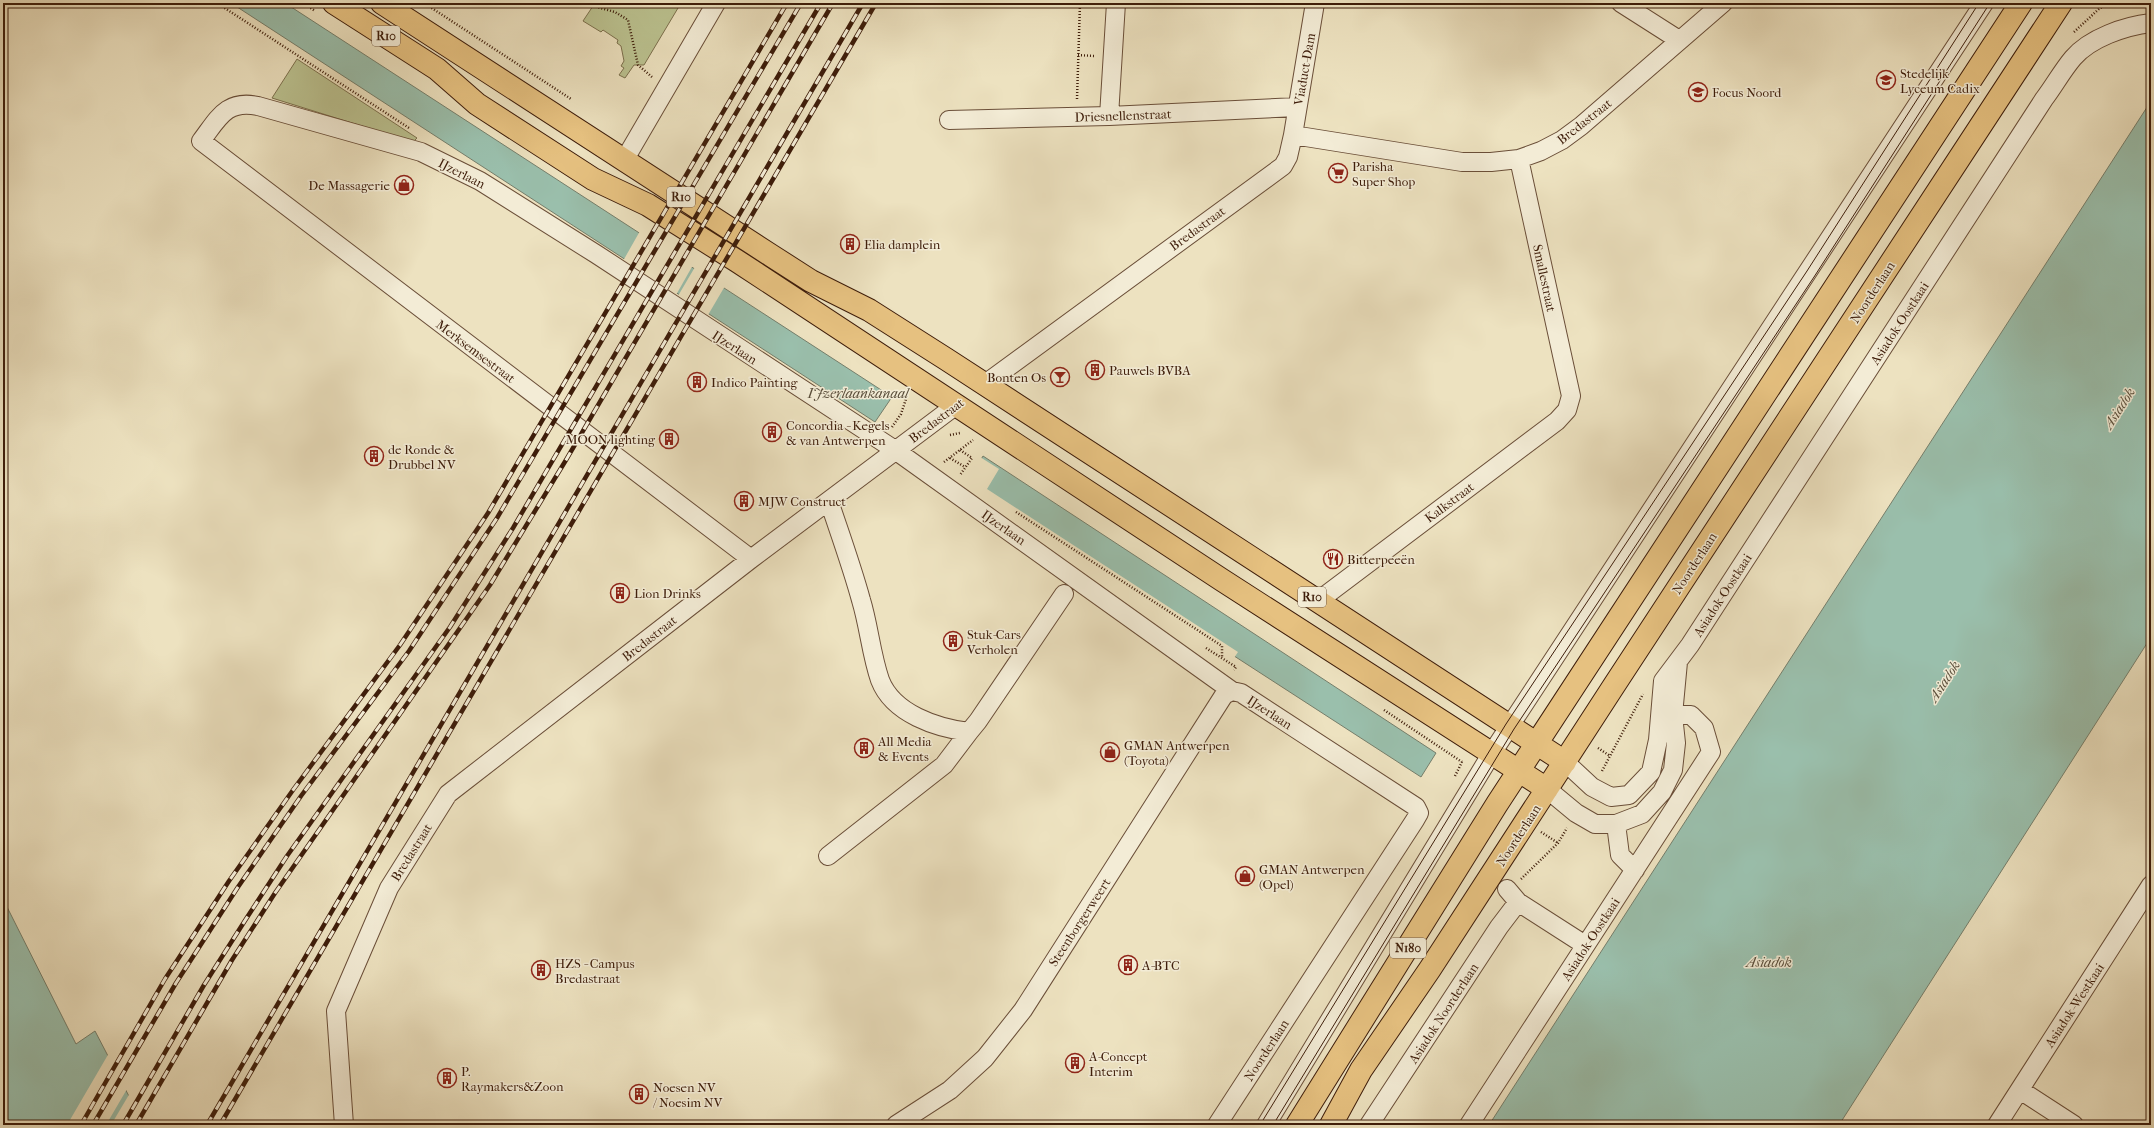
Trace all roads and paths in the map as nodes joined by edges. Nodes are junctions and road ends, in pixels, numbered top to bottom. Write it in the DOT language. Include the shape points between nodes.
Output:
graph roads {
  1 [pos="217,3"];
  2 [pos="334,3"];
  3 [pos="599,3"];
  4 [pos="664,3"];
  5 [pos="716,3"];
  6 [pos="1080,3"];
  7 [pos="1116,3"];
  8 [pos="1315,3"];
  9 [pos="1621,3"];
  10 [pos="1723,3"];
  11 [pos="1984,3"];
  12 [pos="2061,3"];
  13 [pos="393,6"];
  14 [pos="2019,6"];
  15 [pos="671,8"];
  16 [pos="2151,23"];
  17 [pos="1680,40"];
  18 [pos="666,88"];
  19 [pos="1297,108"];
  20 [pos="1110,110"];
  21 [pos="949,120"];
  22 [pos="415,132"];
  23 [pos="1293,135"];
  24 [pos="201,141"];
  25 [pos="624,159"];
  26 [pos="1519,159"];
  27 [pos="984,384"];
  28 [pos="1571,396"];
  29 [pos="955,406"];
  30 [pos="974,439"];
  31 [pos="895,450"];
  32 [pos="960,450"];
  33 [pos="950,458"];
  34 [pos="965,467"];
  35 [pos="928,474"];
  36 [pos="959,477"];
  37 [pos="829,501"];
  38 [pos="1012,509"];
  39 [pos="751,559"];
  40 [pos="1064,594"];
  41 [pos="1327,595"];
  42 [pos="1222,658"];
  43 [pos="1232,691"];
  44 [pos="1666,716"];
  45 [pos="1510,727"];
  46 [pos="969,732"];
  47 [pos="1581,737"];
  48 [pos="1538,744"];
  49 [pos="1492,754"];
  50 [pos="1610,756"];
  51 [pos="1565,762"];
  52 [pos="1519,771"];
  53 [pos="1547,789"];
  54 [pos="1419,813"];
  55 [pos="1616,824"];
  56 [pos="1558,843"];
  57 [pos="828,856"];
  58 [pos="1635,870"];
  59 [pos="1528,873"];
  60 [pos="2151,886"];
  61 [pos="1585,945"];
  62 [pos="2020,1090"];
  63 [pos="344,1125"];
  64 [pos="896,1125"];
  65 [pos="1217,1125"];
  66 [pos="1266,1125"];
  67 [pos="1297,1125"];
  68 [pos="1330,1125"];
  69 [pos="1369,1125"];
  70 [pos="1469,1125"];
  71 [pos="1998,1125"];
  72 [pos="2074,1125"];
  1 -- 22 [label="path"];
  2 -- 29 [label="main road, R10" via="437,70 478,104 593,179 648,205"];
  3 -- 18 [label="path" via="597,7 616,12 628,20 638,64"];
  4 -- 15 [label="path"];
  5 -- 18 [label="street"];
  6 -- 20 [label="path" via="1076,102"];
  7 -- 20 [label="street"];
  8 -- 19 [label="street, Viaduct-Dam"];
  9 -- 17 [label="street"];
  10 -- 17 [label="street, Bredastraat"];
  11 -- 45 [label="street"];
  12 -- 47 [label="main road, Noorderlaan"];
  13 -- 25 [label="main road, R10"];
  14 -- 48 [label="main road"];
  16 -- 44 [label="street, Asiadok-Oostkaai" via="2117,31 2094,42 2074,57 2044,99 1678,662"];
  17 -- 26 [label="street, Bredastraat" via="1581,126 1562,140"];
  18 -- 25 [label="street"];
  19 -- 20 [label="street, Driesnellenstraat"];
  19 -- 23 [label="street, Viaduct-Dam"];
  20 -- 21 [label="street, Driesnellenstraat"];
  23 -- 26 [label="street, Bredastraat" via="1462,162"];
  23 -- 27 [label="street, Bredastraat" via="1283,166"];
  24 -- 31 [label="street, IJzerlaan" via="221,114 236,105 247,104 420,152 480,181"];
  24 -- 39 [label="street, Merksemsestraat"];
  25 -- 27 [label="main road, R10" via="804,277 868,310"];
  26 -- 28 [label="street, Smallestraat"];
  27 -- 29 [label="main road, Bredastraat"];
  27 -- 41 [label="main road, R10"];
  28 -- 41 [label="street, Kalkstraat" via="1567,410 1557,421"];
  29 -- 31 [label="street, Bredastraat"];
  29 -- 49 [label="main road, R10"];
  30 -- 32 [label="path"];
  31 -- 35 [label="street, IJzerlaan"];
  31 -- 37 [label="street, Bredastraat"];
  32 -- 33 [label="path"];
  32 -- 34 [label="path" via="972,458"];
  33 -- 34 [label="path"];
  33 -- 35 [label="path"];
  34 -- 36 [label="path"];
  35 -- 43 [label="street, IJzerlaan"];
  37 -- 39 [label="street, Bredastraat"];
  37 -- 46 [label="street" via="861,600 881,681 892,698 906,711 953,730"];
  38 -- 42 [label="path" via="1222,646"];
  39 -- 63 [label="street, Bredastraat" via="448,794 389,888 336,1012"];
  40 -- 46 [label="street"];
  41 -- 45 [label="main road, R10"];
  43 -- 54 [label="street, IJzerlaan" via="1241,693 1416,807"];
  43 -- 64 [label="street, Steenborgerweert" via="1224,695 1023,1010 986,1058 950,1090"];
  44 -- 51 [label="street, Asiadok-Oostkaai" via="1651,772 1629,795 1612,797 1592,787"];
  44 -- 55 [label="street, Asiadok-Oostkaai" via="1676,743 1673,770 1662,792 1642,814"];
  44 -- 58 [label="street, Asiadok-Oostkaai" via="1691,714 1704,728 1711,752"];
  45 -- 48 [label="main road, R10"];
  45 -- 49 [label="street"];
  46 -- 57 [label="street" via="944,765"];
  47 -- 50 [label="path"];
  47 -- 51 [label="main road, Noorderlaan"];
  48 -- 51 [label="main road, R10"];
  48 -- 52 [label="main road"];
  49 -- 52 [label="main road, R10"];
  49 -- 66 [label="street"];
  51 -- 53 [label="main road, Noorderlaan"];
  52 -- 53 [label="main road, R10"];
  52 -- 67 [label="main road, N180"];
  53 -- 55 [label="street, Asiadok-Oostkaai" via="1576,813 1595,824"];
  53 -- 68 [label="main road, Noorderlaan / N180" via="1361,1070"];
  54 -- 65 [label="street, Noorderlaan"];
  55 -- 58 [label="street" via="1620,855"];
  56 -- 59 [label="path"];
  58 -- 61 [label="street, Asiadok-Oostkaai"];
  60 -- 62 [label="street, Asiadok-Westkaai"];
  61 -- 69 [label="street, Asiadok Noorderlaan" via="1513,895 1499,928"];
  61 -- 70 [label="street, Asiadok-Oostkaai"];
  62 -- 71 [label="street, Asiadok-Westkaai"];
  62 -- 72 [label="street"];
}
